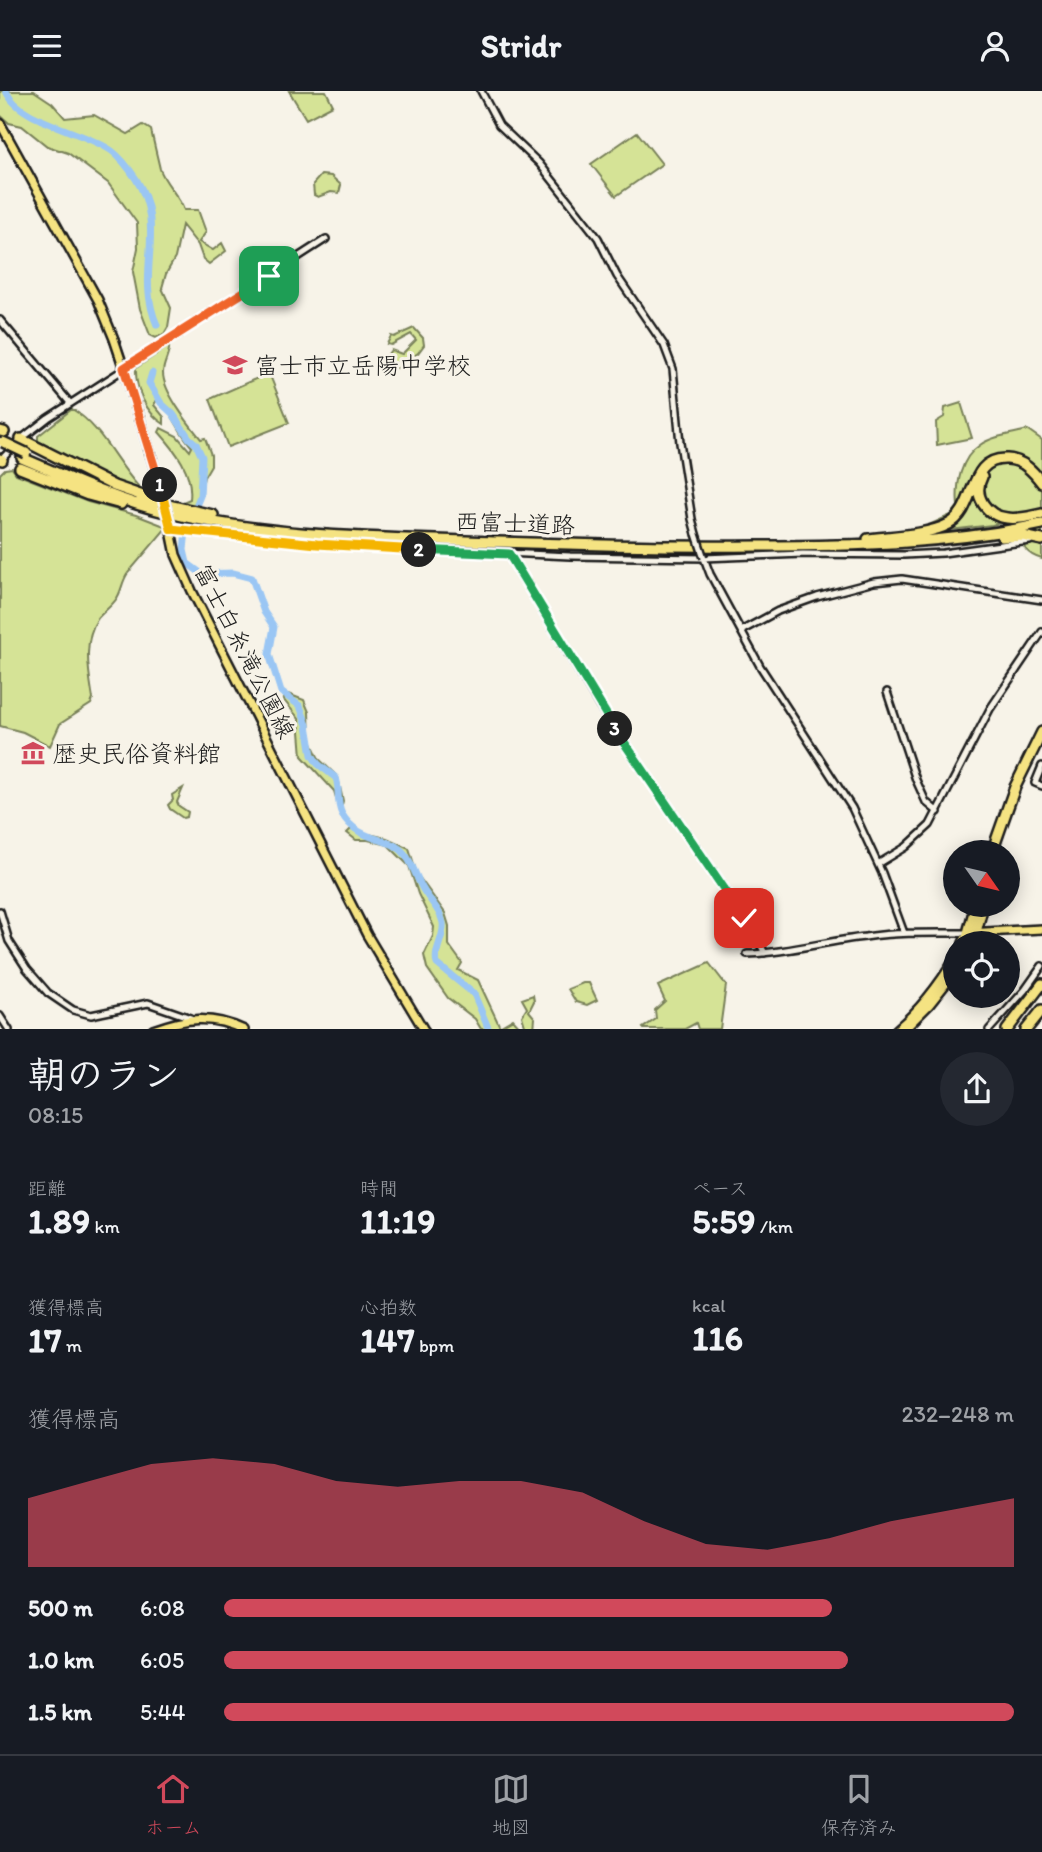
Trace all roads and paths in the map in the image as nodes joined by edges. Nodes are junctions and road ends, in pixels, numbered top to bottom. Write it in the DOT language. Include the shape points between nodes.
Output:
graph roads {
  1 [pos="481,91"];
  2 [pos="0,123"];
  3 [pos="326,239"];
  4 [pos="0,320"];
  5 [pos="124,368"];
  6 [pos="70,403"];
  7 [pos="21,439"];
  8 [pos="1,440"];
  9 [pos="24,455"];
  10 [pos="1,460"];
  11 [pos="20,468"];
  12 [pos="1042,483"];
  13 [pos="1042,491"];
  14 [pos="185,512"];
  15 [pos="1042,516"];
  16 [pos="168,521"];
  17 [pos="1042,524"];
  18 [pos="1042,540"];
  19 [pos="1030,541"];
  20 [pos="869,542"];
  21 [pos="509,554"];
  22 [pos="704,558"];
  23 [pos="1042,600"];
  24 [pos="741,631"];
  25 [pos="1042,632"];
  26 [pos="887,692"];
  27 [pos="1042,732"];
  28 [pos="1042,743"];
  29 [pos="1042,766"];
  30 [pos="1042,786"];
  31 [pos="938,812"];
  32 [pos="996,840"];
  33 [pos="1002,840"];
  34 [pos="878,864"];
  35 [pos="0,911"];
  36 [pos="1042,929"];
  37 [pos="1020,931"];
  38 [pos="904,933"];
  39 [pos="943,935"];
  40 [pos="765,953"];
  41 [pos="747,954"];
  42 [pos="1042,966"];
  43 [pos="943,979"];
  44 [pos="1042,984"];
  45 [pos="943,988"];
  46 [pos="1042,992"];
  47 [pos="1042,1010"];
  48 [pos="191,1018"];
  49 [pos="156,1029"];
  50 [pos="242,1029"];
  51 [pos="423,1029"];
  52 [pos="897,1029"];
  53 [pos="905,1029"];
  54 [pos="990,1029"];
  55 [pos="1010,1029"];
  56 [pos="1010,1029"];
  57 [pos="1027,1029"];
  1 -- 22 [label="street, bridge" via="499,125 539,163 598,238 617,277 664,345 673,369 684,468"];
  2 -- 5 [label="main road, 富士白糸滝公園線" via="90,284"];
  3 -- 5 [label="street"];
  4 -- 6 [label="street"];
  5 -- 6 [label="street"];
  5 -- 16 [label="main road, 富士白糸滝公園線, bridge"];
  6 -- 7 [label="street"];
  7 -- 10 [label="street"];
  7 -- 14 [label="highway" via="114,486"];
  8 -- 9 [label="highway, 西富士道路, bridge"];
  9 -- 14 [label="highway, 西富士道路"];
  9 -- 16 [label="highway, 西富士道路"];
  11 -- 16 [label="highway"];
  12 -- 20 [label="highway" via="1018,461 993,461 979,473 967,504 951,524"];
  13 -- 15 [label="highway" via="1022,468 1002,464 984,475 978,493 995,515 1017,519"];
  14 -- 16 [label="highway, 西富士道路"];
  14 -- 20 [label="highway, 西富士道路" via="295,526 540,538"];
  15 -- 20 [label="highway, 西富士道路" via="970,531"];
  16 -- 21 [label="street" via="183,529 317,544"];
  16 -- 51 [label="main road, 富士白糸滝公園線" via="195,598 367,935"];
  17 -- 20 [label="highway, 西富士道路" via="960,538"];
  18 -- 20 [label="highway" via="1008,536 955,542"];
  19 -- 22 [label="street" via="943,553"];
  21 -- 22 [label="street"];
  21 -- 40 [label="street" via="600,707"];
  22 -- 24 [label="street"];
  23 -- 24 [label="street" via="902,579 817,597"];
  24 -- 34 [label="street" via="852,809"];
  25 -- 31 [label="street" via="990,709"];
  26 -- 31 [label="street" via="916,780 926,802"];
  27 -- 32 [label="highway"];
  28 -- 33 [label="highway"];
  29 -- 30 [label="street" via="1035,783"];
  31 -- 34 [label="street" via="906,847"];
  34 -- 38 [label="street"];
  35 -- 48 [label="street" via="9,941 27,969 48,993 73,1010 91,1015 148,1003"];
  36 -- 37 [label="main road"];
  38 -- 39 [label="street"];
  38 -- 40 [label="street"];
  40 -- 41 [label="street"];
  42 -- 54 [label="street"];
  43 -- 52 [label="main road"];
  44 -- 55 [label="highway"];
  45 -- 53 [label="main road"];
  46 -- 56 [label="highway"];
  47 -- 57 [label="highway"];
  48 -- 49 [label="main road"];
  48 -- 50 [label="main road" via="222,1021"];
}
